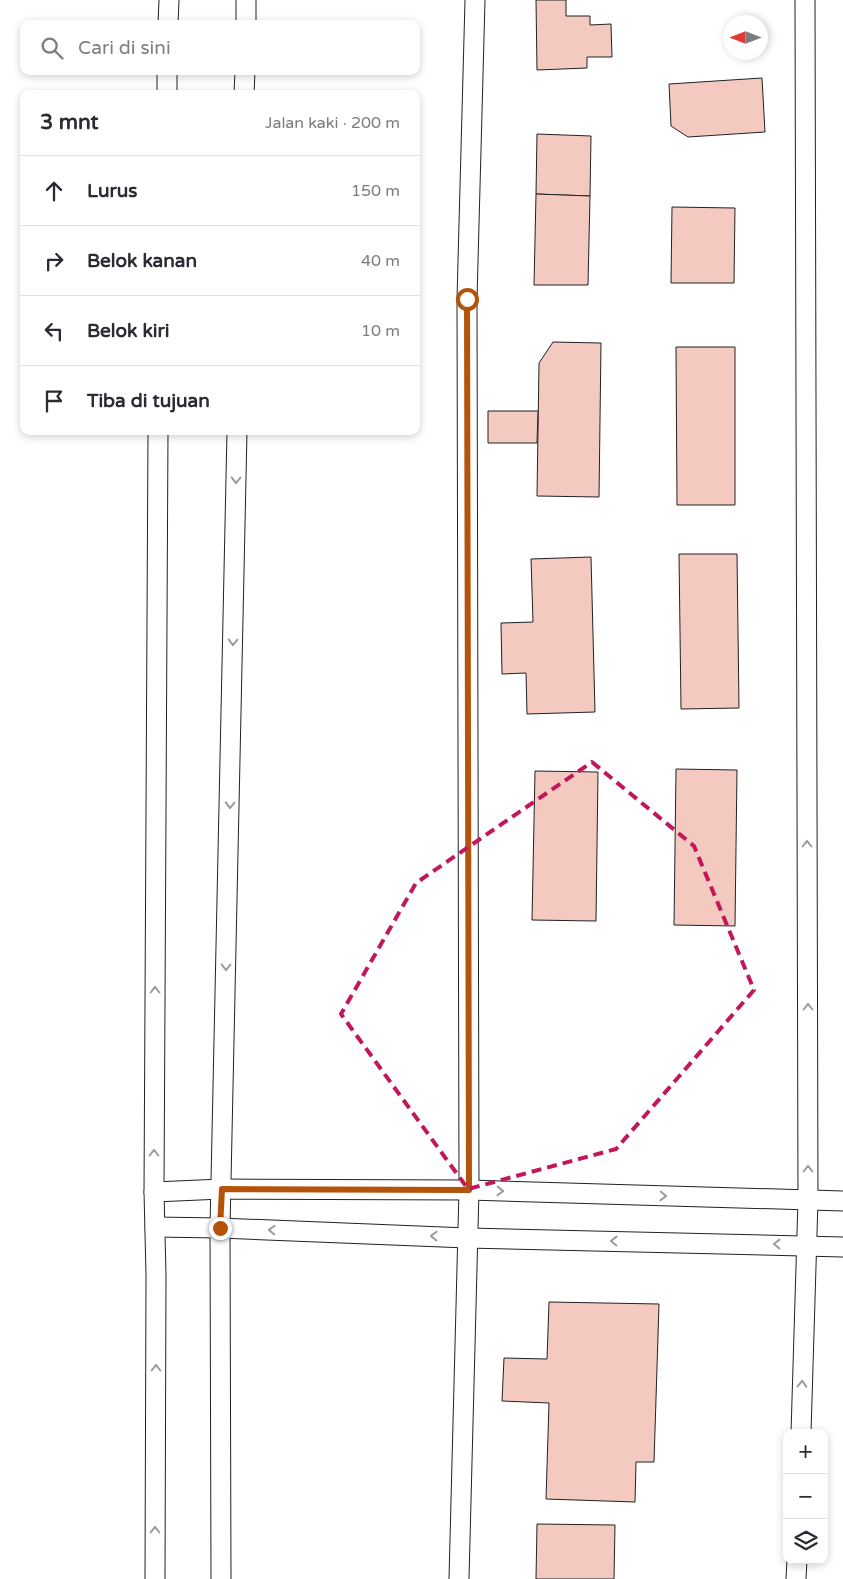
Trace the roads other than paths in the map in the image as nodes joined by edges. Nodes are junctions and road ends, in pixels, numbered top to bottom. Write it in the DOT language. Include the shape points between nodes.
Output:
graph roads {
  1 [pos="169,0"];
  2 [pos="246,0"];
  3 [pos="476,0"];
  4 [pos="805,0"];
  5 [pos="168,20"];
  6 [pos="246,20"];
  7 [pos="167,75"];
  8 [pos="245,75"];
  9 [pos="166,90"];
  10 [pos="244,90"];
  11 [pos="158,435"];
  12 [pos="237,435"];
  13 [pos="222,1189"];
  14 [pos="469,1190"];
  15 [pos="154,1192"];
  16 [pos="808,1200"];
  17 [pos="843,1201"];
  18 [pos="155,1228"];
  19 [pos="220,1228"];
  20 [pos="467,1238"];
  21 [pos="807,1245"];
  22 [pos="843,1247"];
  23 [pos="801,1429"];
  24 [pos="797,1564"];
  25 [pos="155,1579"];
  26 [pos="221,1579"];
  27 [pos="459,1579"];
  28 [pos="796,1579"];
  1 -- 5 [label="lane"];
  2 -- 6 [label="lane"];
  3 -- 14 [label="lane" via="467,299"];
  16 -- 4 [label="lane, one-way"];
  7 -- 9 [label="lane"];
  8 -- 10 [label="lane"];
  15 -- 11 [label="lane, one-way"];
  12 -- 13 [label="lane, one-way"];
  13 -- 14 [label="lane"];
  13 -- 15 [label="lane"];
  13 -- 19 [label="lane"];
  14 -- 16 [label="lane, one-way"];
  14 -- 20 [label="lane"];
  15 -- 18 [label="lane"];
  16 -- 17 [label="lane"];
  16 -- 21 [label="lane"];
  18 -- 19 [label="lane"];
  25 -- 18 [label="lane, one-way"];
  20 -- 19 [label="lane, one-way"];
  19 -- 26 [label="lane"];
  21 -- 20 [label="lane, one-way"];
  20 -- 27 [label="lane"];
  21 -- 22 [label="lane"];
  23 -- 21 [label="lane, one-way"];
  24 -- 28 [label="lane"];
}
